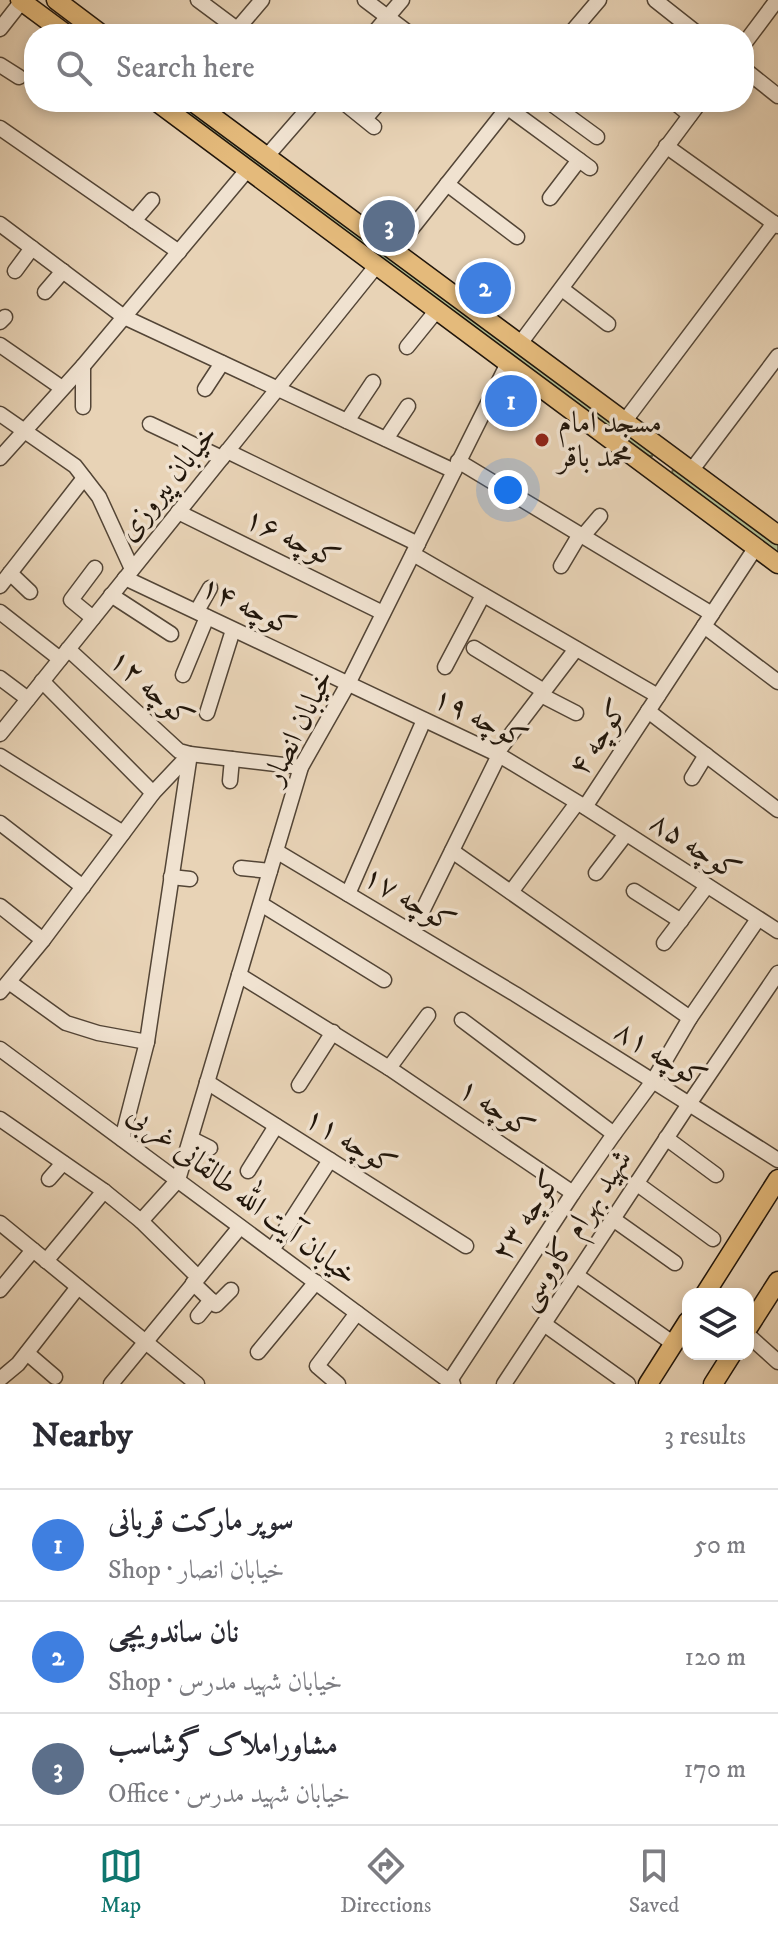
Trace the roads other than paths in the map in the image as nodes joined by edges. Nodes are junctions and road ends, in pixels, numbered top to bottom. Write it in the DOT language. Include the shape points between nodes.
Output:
graph roads {
  1 [pos="56,0"];
  2 [pos="198,0"];
  3 [pos="262,0"];
  4 [pos="365,0"];
  5 [pos="402,0"];
  6 [pos="777,0"];
  7 [pos="21,1"];
  8 [pos="594,2"];
  9 [pos="664,5"];
  10 [pos="387,17"];
  11 [pos="52,24"];
  12 [pos="88,24"];
  13 [pos="226,24"];
  14 [pos="242,24"];
  15 [pos="381,24"];
  16 [pos="396,24"];
  17 [pos="578,24"];
  18 [pos="686,24"];
  19 [pos="0,29"];
  20 [pos="754,31"];
  21 [pos="0,65"];
  22 [pos="19,77"];
  23 [pos="754,77"];
  24 [pos="778,96"];
  25 [pos="171,112"];
  26 [pos="207,112"];
  27 [pos="305,112"];
  28 [pos="356,112"];
  29 [pos="374,112"];
  30 [pos="501,112"];
  31 [pos="517,112"];
  32 [pos="563,112"];
  33 [pos="686,112"];
  34 [pos="692,112"];
  35 [pos="690,115"];
  36 [pos="0,128"];
  37 [pos="597,137"];
  38 [pos="666,146"];
  39 [pos="267,156"];
  40 [pos="248,169"];
  41 [pos="447,184"];
  42 [pos="550,198"];
  43 [pos="152,200"];
  44 [pos="134,221"];
  45 [pos="0,224"];
  46 [pos="776,224"];
  47 [pos="517,237"];
  48 [pos="32,248"];
  49 [pos="394,251"];
  50 [pos="179,252"];
  51 [pos="377,265"];
  52 [pos="15,271"];
  53 [pos="63,271"];
  54 [pos="562,289"];
  55 [pos="45,292"];
  56 [pos="437,310"];
  57 [pos="124,317"];
  58 [pos="608,324"];
  59 [pos="0,345"];
  60 [pos="519,345"];
  61 [pos="407,347"];
  62 [pos="215,359"];
  63 [pos="775,360"];
  64 [pos="508,363"];
  65 [pos="83,366"];
  66 [pos="373,382"];
  67 [pos="62,388"];
  68 [pos="277,388"];
  69 [pos="205,389"];
  70 [pos="408,406"];
  71 [pos="83,407"];
  72 [pos="0,414"];
  73 [pos="347,421"];
  74 [pos="624,422"];
  75 [pos="150,424"];
  76 [pos="26,431"];
  77 [pos="386,439"];
  78 [pos="224,454"];
  79 [pos="0,458"];
  80 [pos="456,466"];
  81 [pos="691,471"];
  82 [pos="84,478"];
  83 [pos="178,512"];
  84 [pos="600,516"];
  85 [pos="776,530"];
  86 [pos="582,535"];
  87 [pos="756,547"];
  88 [pos="415,549"];
  89 [pos="778,564"];
  90 [pos="561,566"];
  91 [pos="95,568"];
  92 [pos="10,573"];
  93 [pos="129,573"];
  94 [pos="0,586"];
  95 [pos="210,588"];
  96 [pos="30,592"];
  97 [pos="111,595"];
  98 [pos="483,595"];
  99 [pos="0,612"];
  100 [pos="383,613"];
  101 [pos="202,614"];
  102 [pos="93,618"];
  103 [pos="708,620"];
  104 [pos="233,630"];
  105 [pos="171,634"];
  106 [pos="474,648"];
  107 [pos="576,649"];
  108 [pos="64,654"];
  109 [pos="445,667"];
  110 [pos="183,675"];
  111 [pos="0,678"];
  112 [pos="42,681"];
  113 [pos="778,682"];
  114 [pos="348,684"];
  115 [pos="543,693"];
  116 [pos="658,696"];
  117 [pos="28,699"];
  118 [pos="648,711"];
  119 [pos="207,713"];
  120 [pos="576,713"];
  121 [pos="424,720"];
  122 [pos="1,730"];
  123 [pos="190,754"];
  124 [pos="497,755"];
  125 [pos="706,755"];
  126 [pos="0,756"];
  127 [pos="232,759"];
  128 [pos="301,767"];
  129 [pos="692,778"];
  130 [pos="230,781"];
  131 [pos="153,793"];
  132 [pos="581,805"];
  133 [pos="778,810"];
  134 [pos="0,823"];
  135 [pos="123,833"];
  136 [pos="626,834"];
  137 [pos="276,851"];
  138 [pos="452,851"];
  139 [pos="241,868"];
  140 [pos="270,871"];
  141 [pos="596,873"];
  142 [pos="171,877"];
  143 [pos="190,879"];
  144 [pos="707,886"];
  145 [pos="83,887"];
  146 [pos="634,891"];
  147 [pos="511,892"];
  148 [pos="348,894"];
  149 [pos="261,904"];
  150 [pos="0,906"];
  151 [pos="758,919"];
  152 [pos="681,921"];
  153 [pos="778,931"];
  154 [pos="412,932"];
  155 [pos="43,940"];
  156 [pos="664,943"];
  157 [pos="778,973"];
  158 [pos="239,975"];
  159 [pos="384,980"];
  160 [pos="4,985"];
  161 [pos="515,994"];
  162 [pos="428,1015"];
  163 [pos="690,1018"];
  164 [pos="462,1020"];
  165 [pos="333,1032"];
  166 [pos="147,1042"];
  167 [pos="2,1054"];
  168 [pos="389,1068"];
  169 [pos="653,1081"];
  170 [pos="207,1082"];
  171 [pos="299,1085"];
  172 [pos="689,1104"];
  173 [pos="0,1119"];
  174 [pos="276,1126"];
  175 [pos="614,1134"];
  176 [pos="666,1138"];
  177 [pos="122,1139"];
  178 [pos="192,1139"];
  179 [pos="210,1148"];
  180 [pos="330,1160"];
  181 [pos="778,1160"];
  182 [pos="63,1163"];
  183 [pos="248,1171"];
  184 [pos="716,1175"];
  185 [pos="49,1179"];
  186 [pos="778,1179"];
  187 [pos="178,1180"];
  188 [pos="636,1183"];
  189 [pos="104,1191"];
  190 [pos="573,1193"];
  191 [pos="613,1219"];
  192 [pos="141,1221"];
  193 [pos="0,1223"];
  194 [pos="240,1227"];
  195 [pos="713,1239"];
  196 [pos="466,1246"];
  197 [pos="33,1250"];
  198 [pos="272,1250"];
  199 [pos="46,1261"];
  200 [pos="675,1263"];
  201 [pos="576,1275"];
  202 [pos="196,1280"];
  203 [pos="778,1281"];
  204 [pos="316,1282"];
  205 [pos="78,1287"];
  206 [pos="709,1288"];
  207 [pos="0,1290"];
  208 [pos="231,1290"];
  209 [pos="213,1302"];
  210 [pos="357,1313"];
  211 [pos="198,1316"];
  212 [pos="754,1319"];
  213 [pos="544,1324"];
  214 [pos="682,1331"];
  215 [pos="754,1340"];
  216 [pos="144,1341"];
  217 [pos="674,1344"];
  218 [pos="258,1352"];
  219 [pos="27,1353"];
  220 [pos="728,1360"];
  221 [pos="778,1362"];
  222 [pos="1,1375"];
  223 [pos="55,1377"];
  224 [pos="442,1381"];
  225 [pos="111,1384"];
  226 [pos="197,1384"];
  227 [pos="338,1384"];
  228 [pos="504,1384"];
  229 [pos="628,1384"];
  230 [pos="648,1384"];
  231 [pos="713,1384"];
  1 -- 12 [label="main road"];
  2 -- 13 [label="street"];
  3 -- 14 [label="street"];
  4 -- 10 [label="street"];
  5 -- 10 [label="street"];
  6 -- 20 [label="street"];
  7 -- 11 [label="main road"];
  7 -- 19 [label="street"];
  8 -- 17 [label="street"];
  9 -- 18 [label="street"];
  10 -- 15 [label="street"];
  10 -- 16 [label="street"];
  21 -- 22 [label="street"];
  23 -- 24 [label="street"];
  25 -- 40 [label="main road"];
  26 -- 39 [label="main road"];
  27 -- 39 [label="street"];
  28 -- 29 [label="street" via="370,123"];
  30 -- 41 [label="street"];
  31 -- 42 [label="street" via="585,164"];
  32 -- 37 [label="street"];
  33 -- 35 [label="street"];
  34 -- 35 [label="street"];
  35 -- 38 [label="street"];
  36 -- 44 [label="street"];
  38 -- 46 [label="street"];
  38 -- 54 [label="street"];
  39 -- 49 [label="main road"];
  40 -- 50 [label="street"];
  40 -- 51 [label="main road"];
  41 -- 47 [label="street"];
  41 -- 49 [label="street"];
  43 -- 44 [label="street"];
  44 -- 50 [label="street"];
  45 -- 48 [label="street"];
  46 -- 74 [label="street"];
  48 -- 52 [label="street"];
  48 -- 53 [label="street"];
  49 -- 60 [label="main road"];
  50 -- 57 [label="street"];
  51 -- 56 [label="main road"];
  51 -- 68 [label="street, خیابان پیروزی"];
  53 -- 55 [label="street"];
  53 -- 57 [label="street"];
  54 -- 58 [label="street"];
  54 -- 60 [label="street"];
  56 -- 61 [label="street"];
  56 -- 64 [label="main road"];
  57 -- 62 [label="street"];
  57 -- 65 [label="street"];
  59 -- 67 [label="street"];
  60 -- 74 [label="main road"];
  62 -- 68 [label="street"];
  62 -- 69 [label="street"];
  63 -- 81 [label="street"];
  64 -- 80 [label="street, خیابان انصار"];
  64 -- 87 [label="main road"];
  65 -- 67 [label="street"];
  65 -- 71 [label="street"];
  66 -- 73 [label="street"];
  67 -- 76 [label="street"];
  68 -- 73 [label="street"];
  68 -- 78 [label="street, خیابان پیروزی"];
  70 -- 77 [label="street"];
  72 -- 76 [label="street"];
  73 -- 77 [label="street"];
  74 -- 81 [label="main road"];
  75 -- 78 [label="street, کوچه ۴"];
  76 -- 79 [label="street"];
  76 -- 82 [label="street"];
  77 -- 80 [label="street"];
  78 -- 83 [label="street, خیابان پیروزی"];
  78 -- 88 [label="street, کوچه ۴"];
  80 -- 86 [label="street"];
  80 -- 88 [label="street, خیابان انصار"];
  81 -- 85 [label="main road"];
  82 -- 92 [label="street"];
  82 -- 93 [label="street" via="99,497"];
  83 -- 93 [label="street, خیابان پیروزی"];
  83 -- 100 [label="street, کوچه ۱۶"];
  84 -- 86 [label="street"];
  86 -- 90 [label="street"];
  86 -- 103 [label="street"];
  87 -- 89 [label="main road"];
  87 -- 103 [label="street"];
  88 -- 98 [label="street, کوچه ۴"];
  88 -- 100 [label="street, خیابان انصار"];
  91 -- 102 [label="street" via="71,600"];
  92 -- 94 [label="street"];
  92 -- 96 [label="street"];
  93 -- 97 [label="street, خیابان پیروزی"];
  93 -- 101 [label="street, کوچه ۱۴"];
  95 -- 101 [label="street"];
  97 -- 102 [label="street, خیابان پیروزی"];
  97 -- 105 [label="street"];
  98 -- 107 [label="street, کوچه ۴"];
  98 -- 109 [label="street"];
  99 -- 108 [label="street, کوچه ۱۲"];
  100 -- 114 [label="street, خیابان انصار"];
  101 -- 104 [label="street, کوچه ۱۴"];
  101 -- 110 [label="street"];
  102 -- 108 [label="street, خیابان پیروزی"];
  103 -- 113 [label="street"];
  103 -- 116 [label="street"];
  104 -- 114 [label="street, کوچه ۱۴"];
  104 -- 119 [label="street"];
  106 -- 115 [label="street"];
  107 -- 115 [label="street"];
  107 -- 116 [label="street, کوچه ۴"];
  108 -- 112 [label="street, خیابان پیروزی"];
  108 -- 123 [label="street, کوچه ۱۲" via="179,751"];
  111 -- 117 [label="street"];
  112 -- 117 [label="street, خیابان پیروزی"];
  112 -- 131 [label="street"];
  114 -- 121 [label="street, کوچه ۱۹"];
  114 -- 128 [label="street, خیابان انصار"];
  115 -- 120 [label="street"];
  115 -- 124 [label="street"];
  116 -- 118 [label="street, کوچه ۴"];
  117 -- 122 [label="street, خیابان پیروزی"];
  118 -- 125 [label="street"];
  118 -- 132 [label="street, کوچه ۴"];
  121 -- 124 [label="street, کوچه ۱۹"];
  121 -- 148 [label="street"];
  123 -- 127 [label="street, کوچه ۱۲"];
  123 -- 131 [label="street"];
  123 -- 142 [label="street" via="181,856"];
  124 -- 132 [label="street, کوچه ۱۹"];
  124 -- 138 [label="street"];
  125 -- 129 [label="street"];
  125 -- 133 [label="street"];
  126 -- 135 [label="street"];
  127 -- 128 [label="street, کوچه ۱۲"];
  127 -- 130 [label="street"];
  128 -- 137 [label="street, خیابان انصار"];
  131 -- 135 [label="street"];
  132 -- 136 [label="street, کوچه ۸۵"];
  132 -- 147 [label="street, کوچه ۴"];
  134 -- 145 [label="street"];
  135 -- 145 [label="street"];
  136 -- 141 [label="street"];
  136 -- 144 [label="street, کوچه ۸۵"];
  137 -- 140 [label="street, خیابان انصار"];
  137 -- 148 [label="street, کوچه ۱۷"];
  138 -- 147 [label="street"];
  138 -- 154 [label="street"];
  139 -- 140 [label="street"];
  140 -- 149 [label="street, خیابان انصار"];
  142 -- 143 [label="street"];
  142 -- 166 [label="street"];
  144 -- 151 [label="street, کوچه ۸۵"];
  144 -- 152 [label="street"];
  145 -- 155 [label="street"];
  146 -- 152 [label="street"];
  147 -- 163 [label="street"];
  148 -- 154 [label="street, کوچه ۱۷"];
  149 -- 158 [label="street, خیابان انصار"];
  149 -- 159 [label="street"];
  150 -- 155 [label="street"];
  151 -- 153 [label="street, کوچه ۸۵"];
  151 -- 163 [label="street, کوچه ۲۳"];
  152 -- 156 [label="street"];
  154 -- 161 [label="street, کوچه ۱۷"];
  155 -- 160 [label="street"];
  157 -- 172 [label="street"];
  158 -- 165 [label="street, کوچه ۱"];
  158 -- 170 [label="street, خیابان انصار"];
  160 -- 166 [label="street" via="66,1023"];
  161 -- 169 [label="street, کوچه ۸۱"];
  162 -- 168 [label="street"];
  163 -- 169 [label="street, کوچه ۲۳"];
  164 -- 175 [label="street"];
  165 -- 168 [label="street, کوچه ۱"];
  165 -- 171 [label="street"];
  166 -- 177 [label="street"];
  167 -- 177 [label="street, خیابان آیت الله طالقانی غربی"];
  168 -- 190 [label="street, کوچه ۱"];
  169 -- 172 [label="street, کوچه ۸۱"];
  169 -- 175 [label="street, کوچه ۲۳"];
  170 -- 174 [label="street, کوچه ۱۱"];
  170 -- 178 [label="street, خیابان انصار"];
  172 -- 176 [label="street, شهید بهرام کاووسی"];
  172 -- 181 [label="street, کوچه ۸۱"];
  173 -- 182 [label="street"];
  174 -- 180 [label="street, کوچه ۱۱"];
  174 -- 183 [label="street"];
  175 -- 190 [label="street, کوچه ۲۳"];
  176 -- 184 [label="street"];
  176 -- 188 [label="street, شهید بهرام کاووسی"];
  177 -- 187 [label="street, خیابان آیت الله طالقانی غربی"];
  178 -- 179 [label="street"];
  178 -- 187 [label="street, خیابان انصار"];
  180 -- 196 [label="street, کوچه ۱۱"];
  180 -- 198 [label="street"];
  182 -- 185 [label="street"];
  182 -- 189 [label="street"];
  186 -- 206 [label="main road"];
  187 -- 192 [label="street"];
  187 -- 194 [label="street, خیابان آیت الله طالقانی غربی"];
  188 -- 191 [label="street, شهید بهرام کاووسی"];
  188 -- 195 [label="street"];
  189 -- 192 [label="street"];
  189 -- 199 [label="street"];
  190 -- 224 [label="street, کوچه ۲۳"];
  191 -- 200 [label="street"];
  191 -- 201 [label="street, شهید بهرام کاووسی"];
  192 -- 202 [label="street"];
  193 -- 197 [label="street"];
  194 -- 198 [label="street, خیابان آیت الله طالقانی غربی"];
  194 -- 202 [label="street"];
  197 -- 199 [label="street"];
  197 -- 207 [label="street"];
  198 -- 204 [label="street, خیابان آیت الله طالقانی غربی"];
  199 -- 205 [label="street"];
  201 -- 213 [label="street, شهید بهرام کاووسی"];
  201 -- 217 [label="street"];
  202 -- 209 [label="street"];
  202 -- 216 [label="street"];
  203 -- 212 [label="main road"];
  204 -- 210 [label="street, خیابان آیت الله طالقانی غربی"];
  204 -- 218 [label="street"];
  205 -- 216 [label="street"];
  205 -- 219 [label="street"];
  208 -- 209 [label="street"];
  209 -- 211 [label="street"];
  210 -- 224 [label="street, خیابان آیت الله طالقانی غربی"];
  210 -- 227 [label="street" via="317,1366"];
  213 -- 228 [label="street, شهید بهرام کاووسی"];
  213 -- 229 [label="street"];
  214 -- 217 [label="main road"];
  215 -- 221 [label="street"];
  216 -- 225 [label="street"];
  216 -- 226 [label="street"];
  217 -- 230 [label="main road"];
  219 -- 222 [label="street"];
  219 -- 223 [label="street"];
  220 -- 231 [label="main road"];
}
